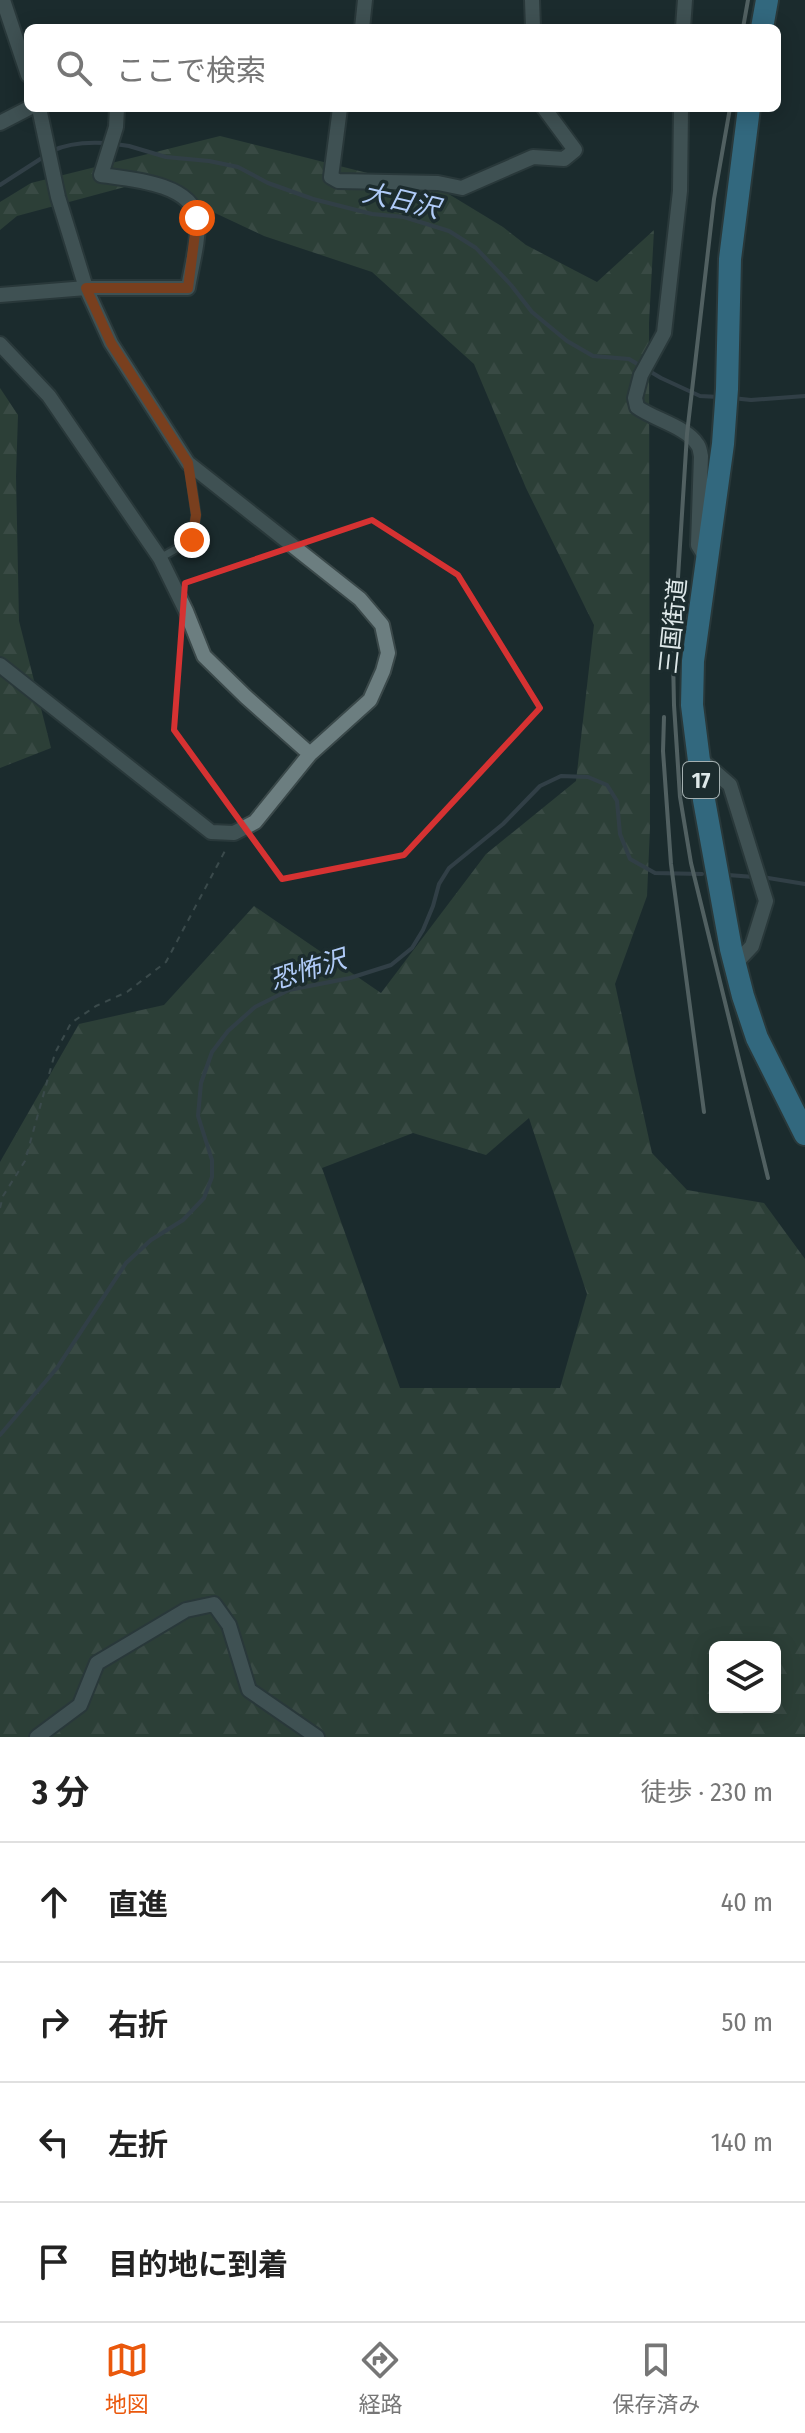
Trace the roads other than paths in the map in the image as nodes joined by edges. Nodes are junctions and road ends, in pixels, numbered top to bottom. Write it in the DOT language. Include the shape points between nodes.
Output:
graph roads {
  1 [pos="3,0"];
  2 [pos="365,0"];
  3 [pos="532,0"];
  4 [pos="685,0"];
  5 [pos="767,0"];
  6 [pos="362,24"];
  7 [pos="533,24"];
  8 [pos="683,24"];
  9 [pos="763,24"];
  10 [pos="24,63"];
  11 [pos="24,111"];
  12 [pos="117,112"];
  13 [pos="339,112"];
  14 [pos="547,112"];
  15 [pos="681,112"];
  16 [pos="748,112"];
  17 [pos="40,113"];
  18 [pos="0,123"];
  19 [pos="86,288"];
  20 [pos="0,295"];
  21 [pos="0,344"];
  22 [pos="188,463"];
  23 [pos="160,558"];
  24 [pos="706,558"];
  25 [pos="0,665"];
  26 [pos="310,754"];
  27 [pos="697,757"];
  28 [pos="735,964"];
  29 [pos="805,1134"];
  30 [pos="37,1737"];
  31 [pos="317,1737"];
  1 -- 10 [label="street"];
  2 -- 6 [label="street"];
  3 -- 7 [label="street"];
  4 -- 8 [label="street"];
  5 -- 9 [label="highway"];
  11 -- 18 [label="street"];
  12 -- 19 [label="street" via="101,175 147,181 189,203 197,234 188,288"];
  13 -- 14 [label="street" via="331,177 462,188 533,157 564,159 575,150"];
  15 -- 24 [label="street" via="680,191 664,333 635,398 637,407 698,444 698,545"];
  16 -- 24 [label="highway, 三国街道 / 17" via="730,259 727,400"];
  17 -- 19 [label="street"];
  19 -- 20 [label="street"];
  19 -- 22 [label="street" via="111,343"];
  21 -- 23 [label="street" via="49,396"];
  22 -- 23 [label="lane" via="196,515 192,540"];
  22 -- 26 [label="street" via="360,599 382,625 388,653 370,700"];
  23 -- 26 [label="street" via="204,656"];
  24 -- 27 [label="highway, 三国街道 / 17" via="693,661"];
  25 -- 26 [label="street" via="211,832 234,833 255,822"];
  27 -- 28 [label="highway, 三国街道 / 17"];
  27 -- 28 [label="street" via="730,785 766,901 752,946"];
  28 -- 29 [label="highway, 三国街道 / 17" via="757,1038"];
  30 -- 31 [label="street" via="80,1705 97,1663 186,1610 214,1604 229,1625 249,1690"];
}
